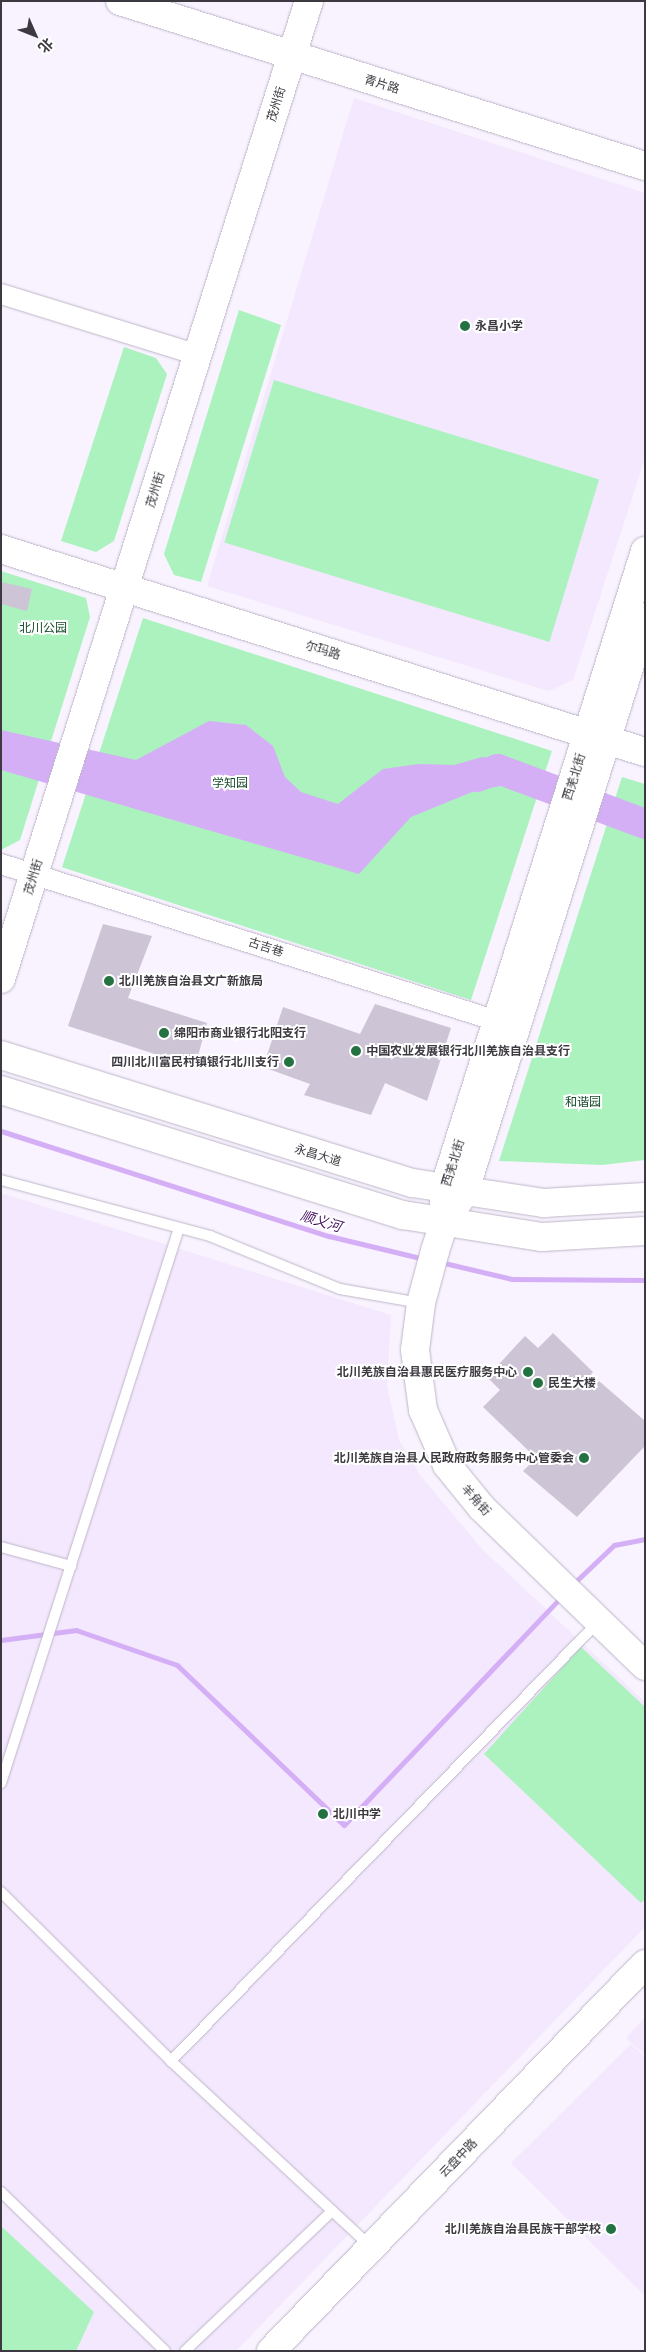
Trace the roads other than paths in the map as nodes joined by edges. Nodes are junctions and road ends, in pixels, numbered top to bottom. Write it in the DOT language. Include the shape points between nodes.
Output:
graph roads {
  1 [pos="120,1"];
  2 [pos="309,1"];
  3 [pos="292,55"];
  4 [pos="645,166"];
  5 [pos="1,294"];
  6 [pos="198,355"];
  7 [pos="1,549"];
  8 [pos="645,551"];
  9 [pos="125,588"];
  10 [pos="645,617"];
  11 [pos="597,736"];
  12 [pos="645,752"];
  13 [pos="573,814"];
  14 [pos="1,864"];
  15 [pos="34,874"];
  16 [pos="1,979"];
  17 [pos="497,1021"];
  18 [pos="1,1055"];
  19 [pos="1,1090"];
  20 [pos="1,1180"];
  21 [pos="454,1191"];
  22 [pos="645,1197"];
  23 [pos="444,1223"];
  24 [pos="178,1231"];
  25 [pos="645,1231"];
  26 [pos="422,1296"];
  27 [pos="1,1547"];
  28 [pos="71,1566"];
  29 [pos="599,1622"];
  30 [pos="645,1666"];
  31 [pos="1,1783"];
  32 [pos="1,1892"];
  33 [pos="645,1964"];
  34 [pos="645,1990"];
  35 [pos="171,2061"];
  36 [pos="1,2192"];
  37 [pos="332,2211"];
  38 [pos="372,2248"];
  39 [pos="165,2351"];
  40 [pos="185,2351"];
  41 [pos="271,2351"];
  42 [pos="296,2351"];
  1 -- 3 [label="main road, 青片路"];
  2 -- 3 [label="main road, 茂州街"];
  3 -- 4 [label="main road, 青片路"];
  3 -- 6 [label="main road, 茂州街"];
  5 -- 6 [label="street"];
  6 -- 9 [label="main road, 茂州街"];
  7 -- 9 [label="main road, 尔玛路"];
  8 -- 11 [label="main road, 西羌北街"];
  9 -- 11 [label="main road, 尔玛路"];
  9 -- 15 [label="main road, 茂州街"];
  10 -- 11 [label="main road, 西羌北街"];
  11 -- 12 [label="main road, 尔玛路"];
  11 -- 13 [label="main road, 西羌北街"];
  13 -- 17 [label="main road, 西羌北街"];
  13 -- 21 [label="main road, 西羌北街"];
  14 -- 15 [label="street, 古吉巷"];
  15 -- 16 [label="main road, 茂州街"];
  15 -- 17 [label="street, 古吉巷"];
  17 -- 21 [label="main road, 西羌北街"];
  18 -- 21 [label="main road, 永昌大道" via="342,1163"];
  19 -- 23 [label="main road" via="329,1194"];
  20 -- 24 [label="lane"];
  21 -- 22 [label="main road, 永昌大道" via="544,1203"];
  21 -- 23 [label="main road, 西羌北街"];
  23 -- 25 [label="main road" via="542,1237"];
  23 -- 26 [label="main road, 羊角街"];
  24 -- 26 [label="lane" via="210,1236 340,1288"];
  24 -- 28 [label="lane"];
  26 -- 29 [label="main road, 羊角街" via="417,1382 433,1439 465,1489"];
  27 -- 28 [label="lane"];
  28 -- 31 [label="lane"];
  29 -- 30 [label="main road, 羊角街"];
  29 -- 35 [label="lane"];
  32 -- 35 [label="lane"];
  33 -- 38 [label="main road, 云盘中路"];
  34 -- 42 [label="main road, 云盘中路"];
  35 -- 37 [label="lane"];
  36 -- 39 [label="lane"];
  37 -- 38 [label="lane"];
  37 -- 40 [label="lane"];
  38 -- 41 [label="main road, 云盘中路"];
}
